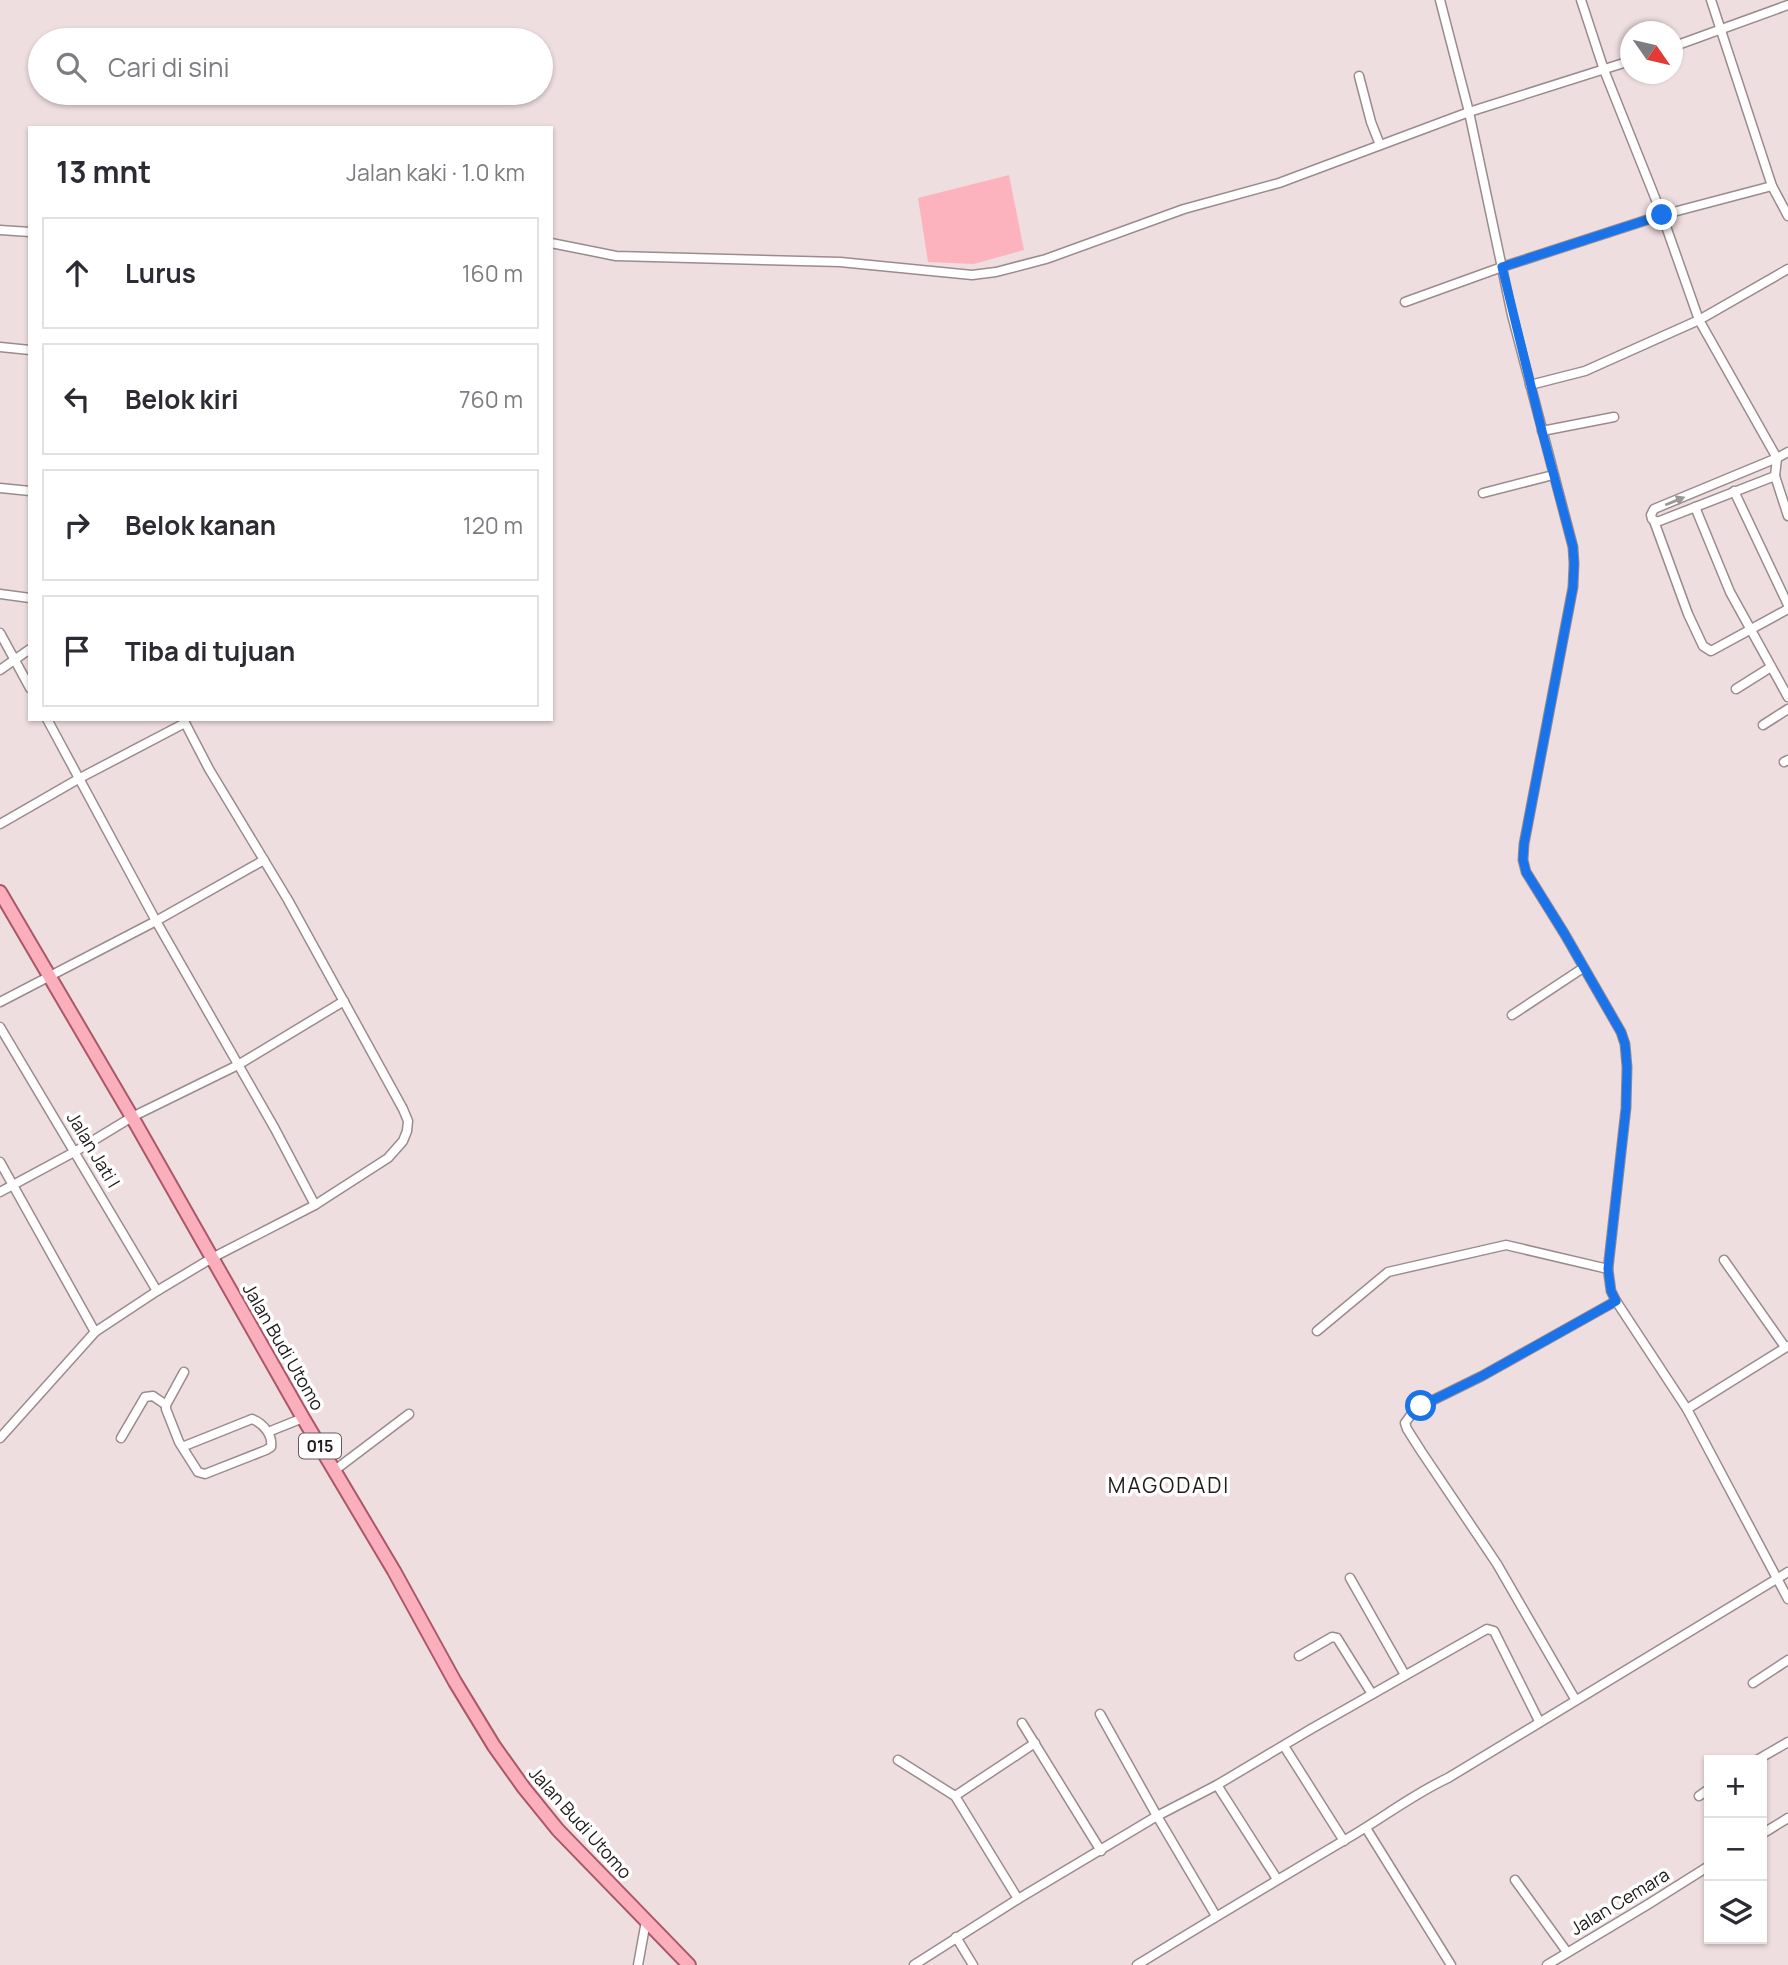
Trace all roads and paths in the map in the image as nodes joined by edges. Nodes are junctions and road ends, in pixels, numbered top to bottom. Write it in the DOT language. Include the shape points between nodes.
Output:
graph roads {
  1 [pos="1440,0"];
  2 [pos="1580,0"];
  3 [pos="1711,0"];
  4 [pos="1788,5"];
  5 [pos="1721,30"];
  6 [pos="1683,43"];
  7 [pos="1620,64"];
  8 [pos="1604,70"];
  9 [pos="1359,76"];
  10 [pos="1469,112"];
  11 [pos="1380,145"];
  12 [pos="1772,186"];
  13 [pos="1788,194"];
  14 [pos="1779,198"];
  15 [pos="1662,215"];
  16 [pos="1788,216"];
  17 [pos="0,230"];
  18 [pos="28,232"];
  19 [pos="553,243"];
  20 [pos="1502,267"];
  21 [pos="1788,269"];
  22 [pos="1405,302"];
  23 [pos="1699,320"];
  24 [pos="0,347"];
  25 [pos="28,350"];
  26 [pos="1530,385"];
  27 [pos="1614,417"];
  28 [pos="1542,431"];
  29 [pos="1788,452"];
  30 [pos="1777,458"];
  31 [pos="1553,475"];
  32 [pos="1775,476"];
  33 [pos="0,488"];
  34 [pos="28,491"];
  35 [pos="1734,491"];
  36 [pos="1483,493"];
  37 [pos="1695,507"];
  38 [pos="1787,510"];
  39 [pos="1654,521"];
  40 [pos="0,594"];
  41 [pos="28,598"];
  42 [pos="1788,607"];
  43 [pos="1750,629"];
  44 [pos="0,633"];
  45 [pos="28,650"];
  46 [pos="14,661"];
  47 [pos="1771,667"];
  48 [pos="0,670"];
  49 [pos="28,685"];
  50 [pos="1736,689"];
  51 [pos="1788,697"];
  52 [pos="1788,709"];
  53 [pos="48,721"];
  54 [pos="184,721"];
  55 [pos="1763,724"];
  56 [pos="79,778"];
  57 [pos="0,824"];
  58 [pos="264,860"];
  59 [pos="0,892"];
  60 [pos="156,921"];
  61 [pos="1583,968"];
  62 [pos="49,976"];
  63 [pos="344,1001"];
  64 [pos="0,1002"];
  65 [pos="1512,1015"];
  66 [pos="0,1027"];
  67 [pos="238,1065"];
  68 [pos="132,1117"];
  69 [pos="76,1152"];
  70 [pos="0,1162"];
  71 [pos="14,1185"];
  72 [pos="0,1192"];
  73 [pos="315,1205"];
  74 [pos="212,1258"];
  75 [pos="1724,1260"];
  76 [pos="1608,1269"];
  77 [pos="157,1291"];
  78 [pos="1616,1301"];
  79 [pos="1317,1331"];
  80 [pos="95,1332"];
  81 [pos="1787,1346"];
  82 [pos="184,1372"];
  83 [pos="166,1405"];
  84 [pos="1687,1409"];
  85 [pos="408,1414"];
  86 [pos="303,1418"];
  87 [pos="268,1432"];
  88 [pos="0,1438"];
  89 [pos="121,1438"];
  90 [pos="182,1447"];
  91 [pos="335,1470"];
  92 [pos="1788,1572"];
  93 [pos="1350,1578"];
  94 [pos="1777,1579"];
  95 [pos="1788,1599"];
  96 [pos="1299,1656"];
  97 [pos="1788,1660"];
  98 [pos="1405,1675"];
  99 [pos="1753,1683"];
  100 [pos="1372,1694"];
  101 [pos="1576,1699"];
  102 [pos="1100,1714"];
  103 [pos="1539,1721"];
  104 [pos="1022,1723"];
  105 [pos="1788,1742"];
  106 [pos="1035,1743"];
  107 [pos="1284,1746"];
  108 [pos="1766,1755"];
  109 [pos="898,1760"];
  110 [pos="1217,1785"];
  111 [pos="1704,1792"];
  112 [pos="955,1796"];
  113 [pos="1699,1796"];
  114 [pos="1157,1816"];
  115 [pos="1788,1818"];
  116 [pos="1366,1828"];
  117 [pos="1767,1831"];
  118 [pos="1344,1841"];
  119 [pos="1101,1851"];
  120 [pos="1704,1869"];
  121 [pos="1277,1879"];
  122 [pos="1515,1880"];
  123 [pos="1018,1899"];
  124 [pos="1216,1916"];
  125 [pos="646,1921"];
  126 [pos="956,1937"];
  127 [pos="1567,1952"];
  128 [pos="1552,1964"];
  129 [pos="638,1965"];
  130 [pos="689,1965"];
  131 [pos="914,1965"];
  132 [pos="973,1965"];
  133 [pos="1137,1965"];
  134 [pos="1451,1965"];
  1 -- 10 [label="street"];
  2 -- 8 [label="street"];
  3 -- 5 [label="street"];
  4 -- 5 [label="street"];
  5 -- 6 [label="street"];
  5 -- 12 [label="street"];
  7 -- 8 [label="street"];
  8 -- 10 [label="street"];
  8 -- 15 [label="street"];
  9 -- 11 [label="street"];
  10 -- 11 [label="street"];
  10 -- 20 [label="street"];
  11 -- 19 [label="street" via="1046,259 972,275 840,261 616,256"];
  12 -- 14 [label="street"];
  12 -- 15 [label="street"];
  13 -- 14 [label="street"];
  14 -- 16 [label="street"];
  15 -- 20 [label="street"];
  15 -- 23 [label="street"];
  17 -- 18 [label="street"];
  20 -- 22 [label="street"];
  20 -- 26 [label="street"];
  21 -- 23 [label="street"];
  23 -- 26 [label="street" via="1585,371"];
  23 -- 30 [label="street"];
  24 -- 25 [label="street"];
  26 -- 28 [label="street"];
  27 -- 28 [label="street"];
  28 -- 31 [label="street"];
  29 -- 30 [label="street"];
  30 -- 32 [label="street"];
  39 -- 30 [label="street, one-way" via="1654,509"];
  31 -- 36 [label="street"];
  31 -- 61 [label="street" via="1573,547 1573,587 1523,860"];
  32 -- 35 [label="street"];
  32 -- 38 [label="street"];
  33 -- 34 [label="street"];
  35 -- 37 [label="street"];
  35 -- 42 [label="street"];
  37 -- 39 [label="street"];
  37 -- 43 [label="street"];
  39 -- 43 [label="street" via="1705,647 1712,650"];
  40 -- 41 [label="street"];
  42 -- 43 [label="street"];
  43 -- 47 [label="street"];
  44 -- 46 [label="street"];
  45 -- 46 [label="street"];
  46 -- 48 [label="street"];
  46 -- 49 [label="street"];
  47 -- 50 [label="street"];
  47 -- 51 [label="street"];
  52 -- 55 [label="street"];
  53 -- 56 [label="street"];
  54 -- 56 [label="street"];
  54 -- 58 [label="street"];
  56 -- 57 [label="street"];
  56 -- 60 [label="street"];
  58 -- 60 [label="street"];
  58 -- 63 [label="street"];
  59 -- 62 [label="main road, Jalan Budi Utomo / 015"];
  60 -- 62 [label="street"];
  60 -- 67 [label="street"];
  61 -- 65 [label="street"];
  61 -- 76 [label="street" via="1625,1044 1626,1108"];
  62 -- 64 [label="street"];
  62 -- 68 [label="main road, Jalan Budi Utomo / 015"];
  63 -- 67 [label="street"];
  63 -- 73 [label="street" via="403,1110 407,1131 388,1158"];
  66 -- 69 [label="street, Jalan Jati I"];
  67 -- 68 [label="street"];
  67 -- 73 [label="street"];
  68 -- 69 [label="street"];
  68 -- 74 [label="main road, Jalan Budi Utomo / 015"];
  69 -- 71 [label="street"];
  69 -- 77 [label="street, Jalan Jati I"];
  70 -- 71 [label="street"];
  71 -- 72 [label="street"];
  71 -- 80 [label="street"];
  73 -- 74 [label="street"];
  74 -- 77 [label="street"];
  74 -- 86 [label="main road, Jalan Budi Utomo / 015"];
  75 -- 81 [label="street"];
  76 -- 78 [label="street"];
  76 -- 79 [label="street" via="1506,1245 1388,1272"];
  77 -- 80 [label="street"];
  78 -- 84 [label="street"];
  78 -- 101 [label="street" via="1421,1406 1405,1423 1497,1564"];
  80 -- 88 [label="street"];
  81 -- 84 [label="street"];
  82 -- 83 [label="street"];
  83 -- 89 [label="street" via="153,1396 145,1397"];
  83 -- 90 [label="street"];
  84 -- 94 [label="street"];
  85 -- 91 [label="street"];
  86 -- 87 [label="street"];
  86 -- 91 [label="main road, Jalan Budi Utomo / 015"];
  87 -- 90 [label="street" via="252,1419"];
  87 -- 90 [label="street" via="271,1447 205,1474 198,1472"];
  91 -- 125 [label="main road, Jalan Budi Utomo / 015" via="494,1746 558,1830"];
  92 -- 94 [label="street"];
  93 -- 98 [label="street"];
  94 -- 95 [label="street"];
  94 -- 101 [label="street"];
  96 -- 100 [label="street" via="1337,1638"];
  97 -- 99 [label="street"];
  98 -- 100 [label="street"];
  98 -- 103 [label="street" via="1487,1629 1493,1630"];
  100 -- 107 [label="street"];
  101 -- 103 [label="street"];
  102 -- 114 [label="street"];
  103 -- 116 [label="street"];
  104 -- 106 [label="street"];
  105 -- 108 [label="street"];
  106 -- 112 [label="street"];
  106 -- 119 [label="street"];
  107 -- 110 [label="street"];
  107 -- 118 [label="street"];
  109 -- 112 [label="street"];
  110 -- 114 [label="street"];
  110 -- 121 [label="street"];
  111 -- 113 [label="street"];
  112 -- 123 [label="street"];
  114 -- 119 [label="street"];
  114 -- 124 [label="street"];
  115 -- 117 [label="street"];
  116 -- 118 [label="street"];
  116 -- 134 [label="street"];
  118 -- 121 [label="street"];
  119 -- 123 [label="street"];
  120 -- 127 [label="street, Jalan Cemara"];
  121 -- 124 [label="street"];
  122 -- 127 [label="street"];
  123 -- 126 [label="street"];
  124 -- 133 [label="street"];
  125 -- 129 [label="street"];
  125 -- 130 [label="main road, Jalan Budi Utomo / 015"];
  126 -- 131 [label="street"];
  126 -- 132 [label="street"];
  127 -- 128 [label="street, Jalan Cemara"];
}
